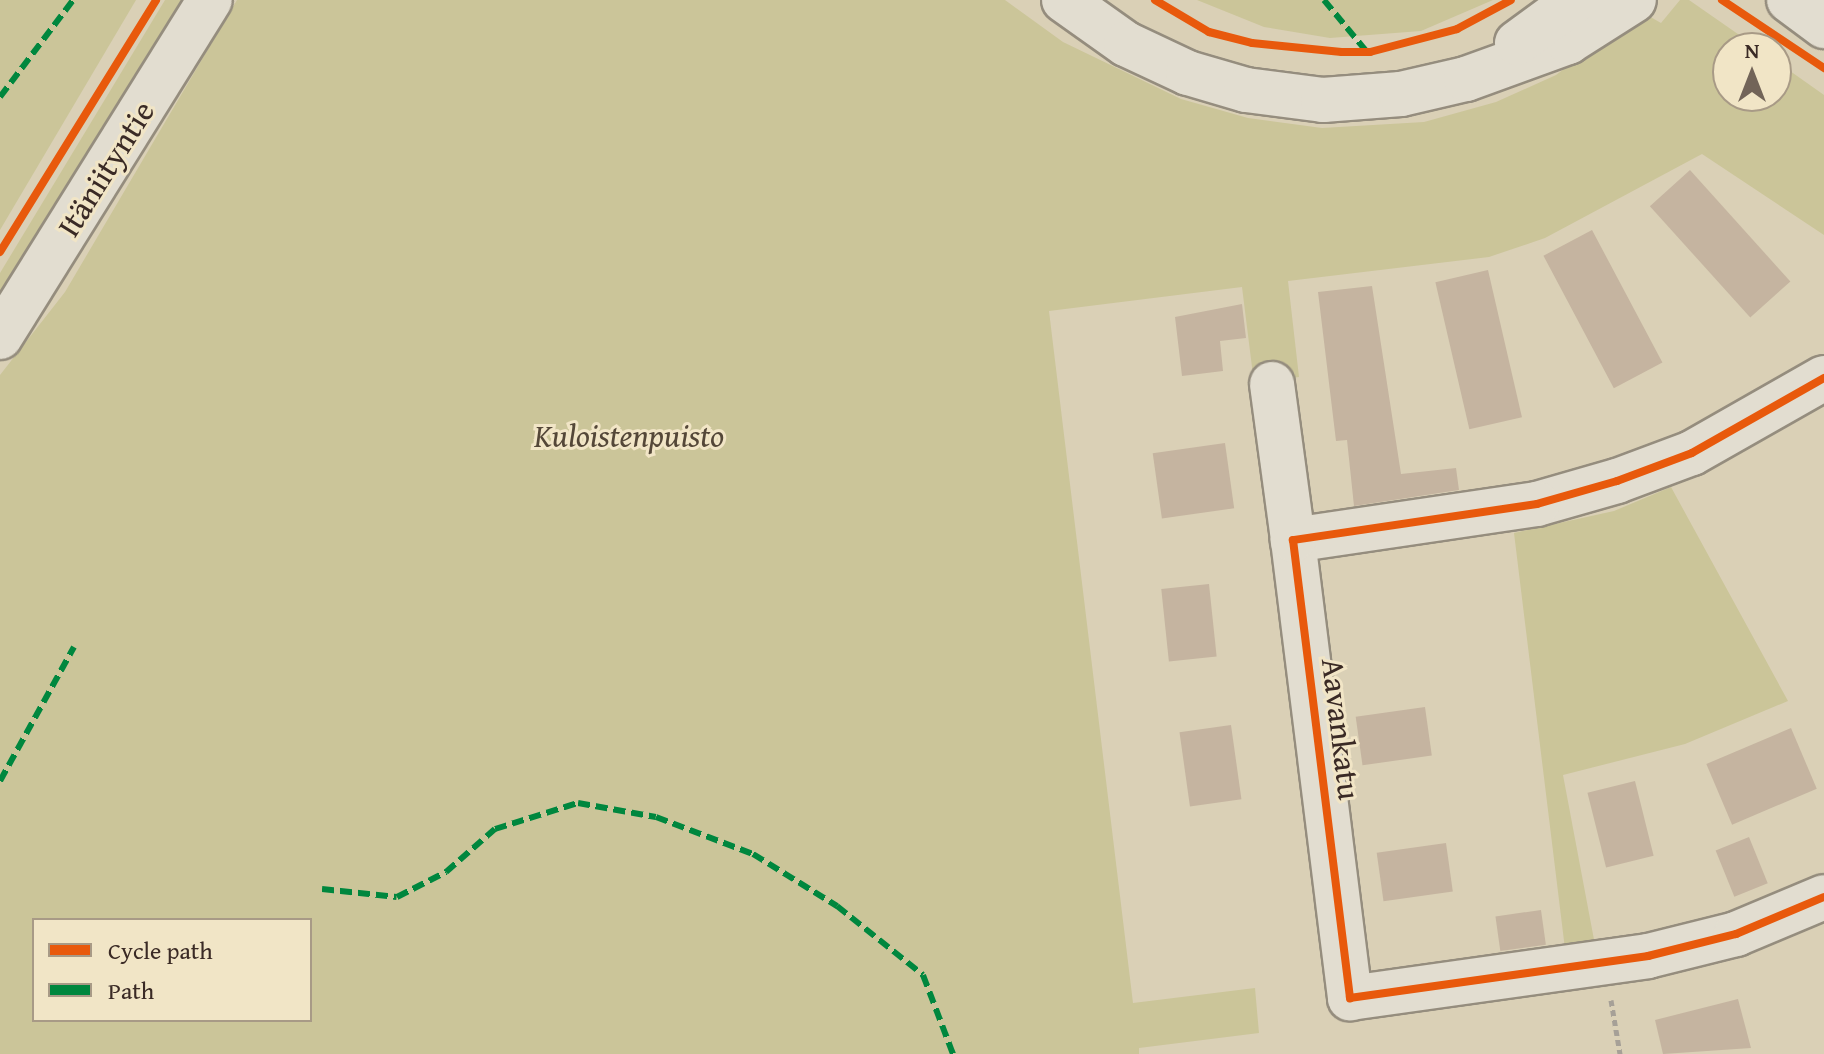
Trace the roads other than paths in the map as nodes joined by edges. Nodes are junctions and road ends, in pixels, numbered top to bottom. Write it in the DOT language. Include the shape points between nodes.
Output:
graph roads {
  1 [pos="210,0"];
  2 [pos="1064,0"];
  3 [pos="1576,0"];
  4 [pos="1634,0"];
  5 [pos="1789,0"];
  6 [pos="1824,26"];
  7 [pos="1466,79"];
  8 [pos="0,337"];
  9 [pos="1824,378"];
  10 [pos="1272,384"];
  11 [pos="1293,540"];
  12 [pos="1824,897"];
  1 -- 8 [label="street, Itäniityntie"];
  2 -- 7 [label="street" via="1155,59 1246,90 1365,98"];
  3 -- 7 [label="street"];
  4 -- 7 [label="street" via="1568,42"];
  5 -- 6 [label="street"];
  9 -- 11 [label="street" via="1692,453 1617,481 1494,512"];
  10 -- 11 [label="street"];
  11 -- 12 [label="street, Aavankatu" via="1350,998 1604,963 1736,934"];
}
